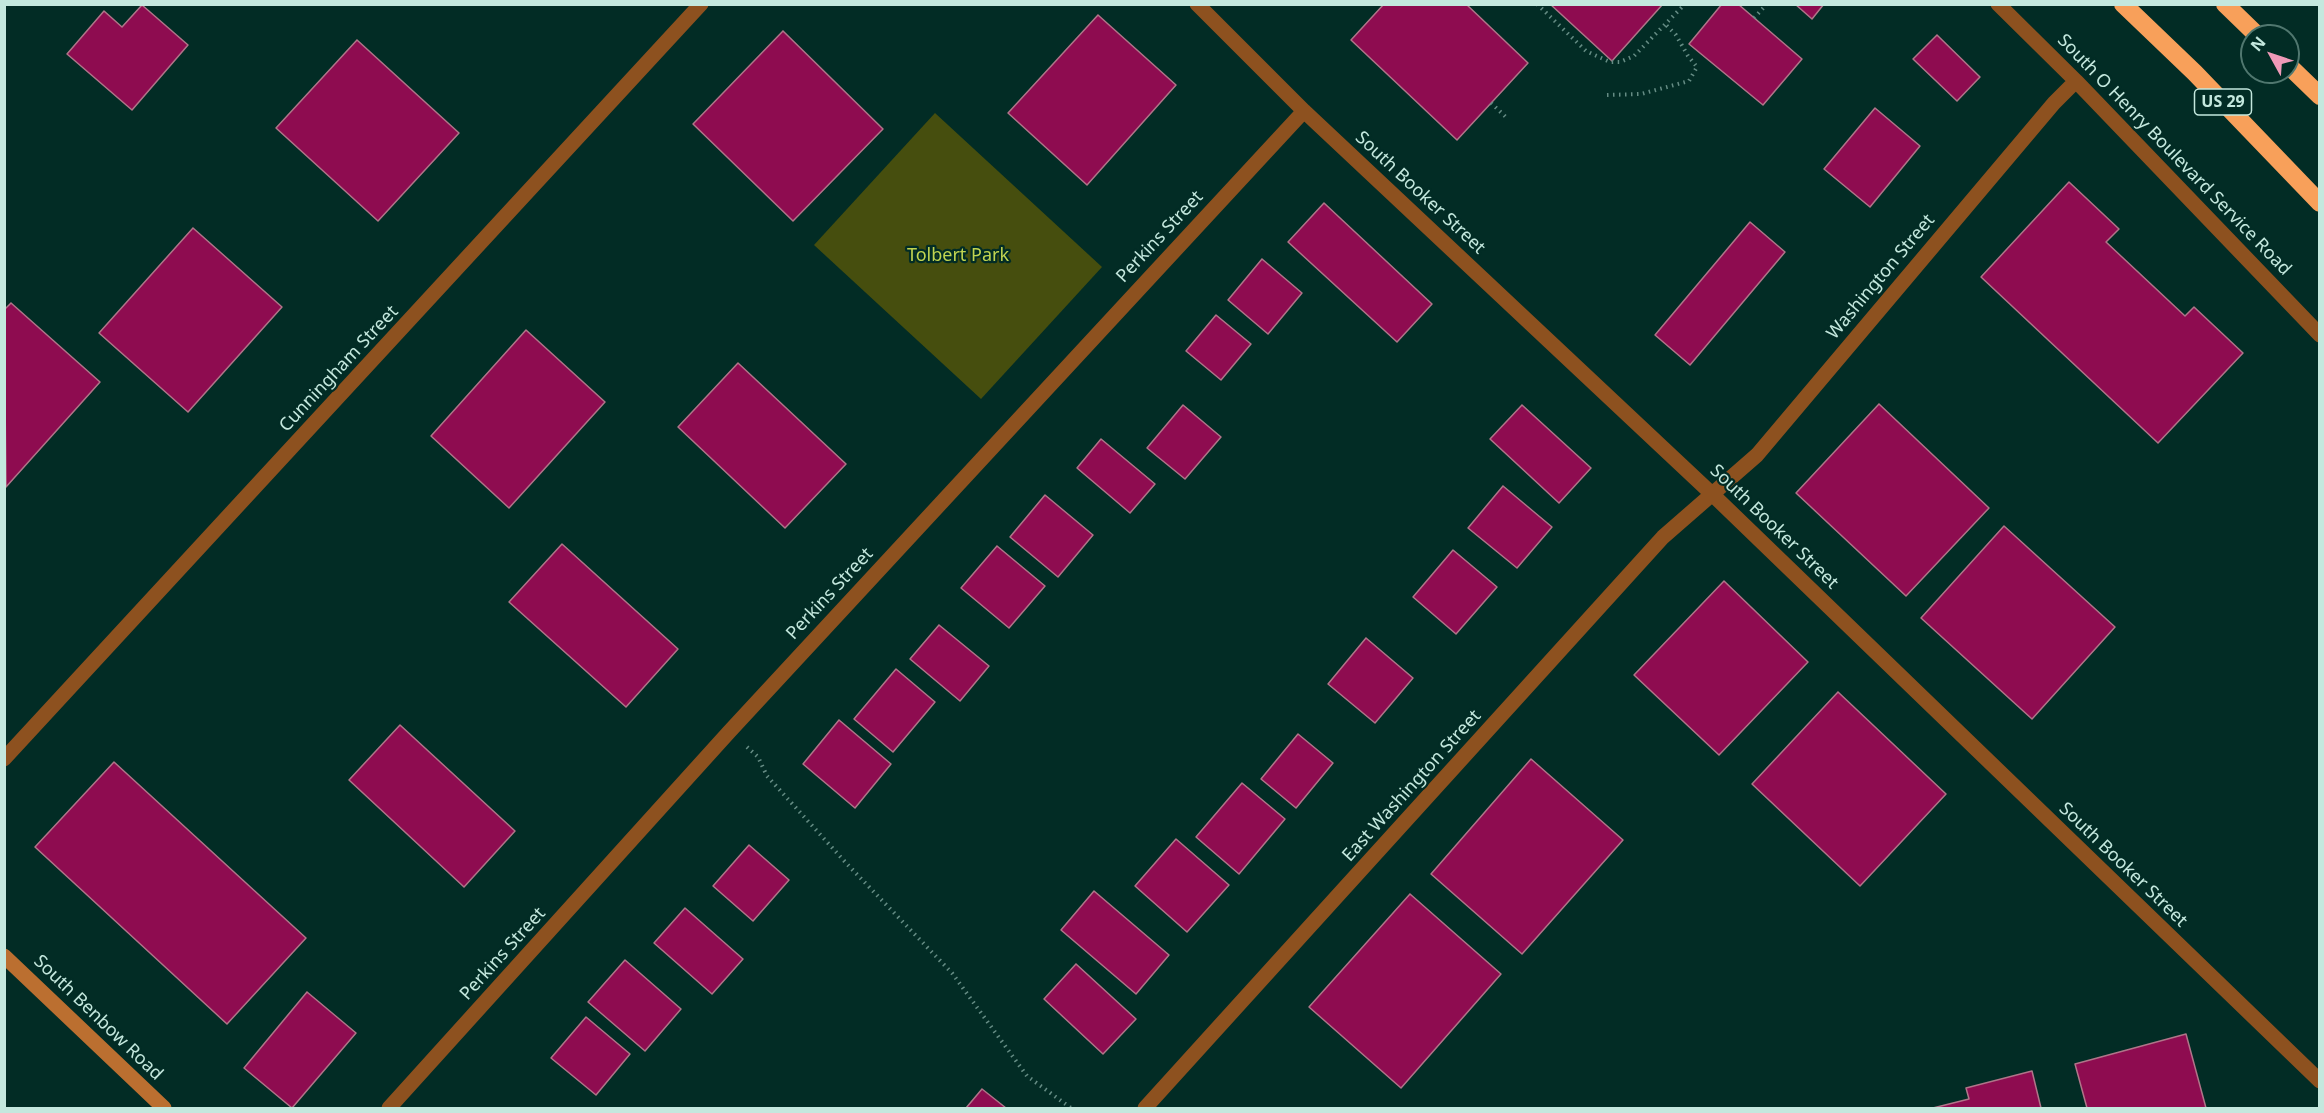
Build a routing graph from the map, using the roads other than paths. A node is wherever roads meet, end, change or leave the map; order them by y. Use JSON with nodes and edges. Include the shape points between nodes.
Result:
{"nodes":[{"id":1,"x":701,"y":4,"type":"edge"},
{"id":2,"x":1197,"y":4,"type":"edge"},
{"id":3,"x":1998,"y":4,"type":"edge"},
{"id":4,"x":2122,"y":4,"type":"edge"},
{"id":5,"x":2225,"y":4,"type":"edge"},
{"id":6,"x":2246,"y":24,"type":"edge"},
{"id":7,"x":2300,"y":77,"type":"edge"},
{"id":8,"x":2076,"y":81,"type":"junction"},
{"id":9,"x":2319,"y":96,"type":"edge"},
{"id":10,"x":1304,"y":111,"type":"junction"},
{"id":11,"x":2319,"y":203,"type":"edge"},
{"id":12,"x":2319,"y":335,"type":"edge"},
{"id":13,"x":1712,"y":494,"type":"junction"},
{"id":14,"x":4,"y":759,"type":"edge"},
{"id":15,"x":4,"y":956,"type":"edge"},
{"id":16,"x":2319,"y":1080,"type":"edge"},
{"id":17,"x":164,"y":1108,"type":"edge"},
{"id":18,"x":389,"y":1108,"type":"edge"},
{"id":19,"x":1145,"y":1108,"type":"edge"}],
"edges":[{"from":1,"to":14,"type":"street","name":"Cunningham Street"},
{"from":2,"to":10,"type":"street","name":"South Booker Street"},
{"from":3,"to":8,"type":"street","name":"South O Henry Boulevard Service Road"},
{"from":4,"to":11,"type":"highway","number":"US 29","via":[[2195,73]]},
{"from":5,"to":6,"type":"highway"},
{"from":7,"to":9,"type":"highway"},
{"from":8,"to":12,"type":"street","name":"South O Henry Boulevard Service Road"},
{"from":8,"to":13,"type":"street","name":"Washington Street","via":[[1757,455]]},
{"from":10,"to":13,"type":"street","name":"South Booker Street"},
{"from":10,"to":18,"type":"street","name":"Perkins Street","via":[[729,732]]},
{"from":13,"to":16,"type":"street","name":"South Booker Street"},
{"from":13,"to":19,"type":"street","name":"East Washington Street","via":[[1663,537]]},
{"from":15,"to":17,"type":"street","name":"South Benbow Road"}]}
